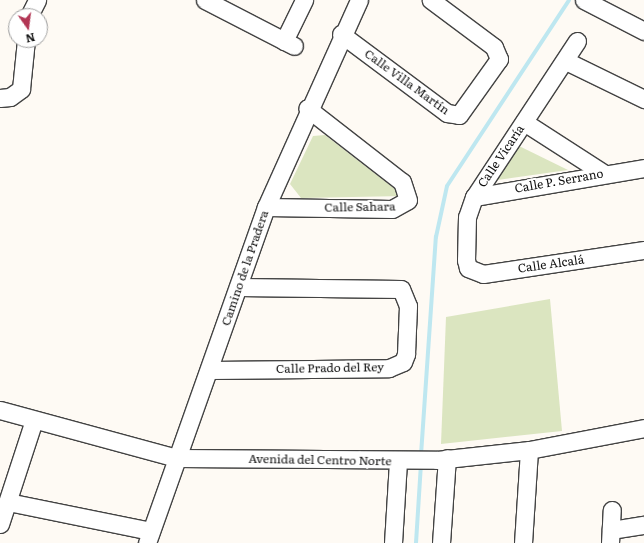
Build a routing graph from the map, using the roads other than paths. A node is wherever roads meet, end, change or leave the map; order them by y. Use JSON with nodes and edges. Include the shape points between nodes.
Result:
{"nodes":[{"id":1,"x":205,"y":0,"type":"edge"},
{"id":2,"x":304,"y":0,"type":"edge"},
{"id":3,"x":359,"y":0,"type":"edge"},
{"id":4,"x":431,"y":0,"type":"edge"},
{"id":5,"x":587,"y":2,"type":"edge"},
{"id":6,"x":644,"y":31,"type":"edge"},
{"id":7,"x":341,"y":34,"type":"junction"},
{"id":8,"x":577,"y":41,"type":"dead end"},
{"id":9,"x":25,"y":48,"type":"edge"},
{"id":10,"x":566,"y":61,"type":"junction"},
{"id":11,"x":0,"y":98,"type":"edge"},
{"id":12,"x":644,"y":99,"type":"edge"},
{"id":13,"x":307,"y":108,"type":"junction"},
{"id":14,"x":524,"y":122,"type":"junction"},
{"id":15,"x":644,"y":168,"type":"edge"},
{"id":16,"x":603,"y":173,"type":"junction"},
{"id":17,"x":474,"y":196,"type":"junction"},
{"id":18,"x":266,"y":207,"type":"junction"},
{"id":19,"x":644,"y":250,"type":"edge"},
{"id":20,"x":466,"y":260,"type":"joint"},
{"id":21,"x":238,"y":287,"type":"junction"},
{"id":22,"x":210,"y":370,"type":"junction"},
{"id":23,"x":0,"y":410,"type":"edge"},
{"id":24,"x":34,"y":420,"type":"junction"},
{"id":25,"x":644,"y":428,"type":"edge"},
{"id":26,"x":530,"y":450,"type":"junction"},
{"id":27,"x":177,"y":458,"type":"junction"},
{"id":28,"x":442,"y":459,"type":"junction"},
{"id":29,"x":404,"y":462,"type":"junction"},
{"id":30,"x":8,"y":502,"type":"junction"},
{"id":31,"x":612,"y":510,"type":"dead end"},
{"id":32,"x":0,"y":524,"type":"edge"},
{"id":33,"x":644,"y":525,"type":"edge"},
{"id":34,"x":610,"y":536,"type":"edge"},
{"id":35,"x":148,"y":537,"type":"edge"},
{"id":36,"x":393,"y":543,"type":"edge"},
{"id":37,"x":441,"y":543,"type":"edge"},
{"id":38,"x":523,"y":543,"type":"edge"}],
"edges":[{"from":1,"to":2,"type":"street","via":[[289,43]]},
{"from":3,"to":7,"type":"street","name":"Camino de la Pradera"},
{"from":4,"to":7,"type":"street","name":"Calle Villa Martín","via":[[494,47],[499,59],[459,115],[447,113]]},
{"from":5,"to":6,"type":"street"},
{"from":7,"to":13,"type":"street","name":"Camino de la Pradera"},
{"from":8,"to":10,"type":"street","name":"Calle Vicaría"},
{"from":9,"to":11,"type":"street","via":[[21,89],[10,98]]},
{"from":10,"to":12,"type":"street"},
{"from":10,"to":14,"type":"street","name":"Calle Vicaría"},
{"from":13,"to":18,"type":"street","name":"Camino de la Pradera"},
{"from":13,"to":18,"type":"street","name":"Calle Sahara","via":[[402,182],[408,200],[392,209]]},
{"from":14,"to":16,"type":"street"},
{"from":14,"to":17,"type":"street","name":"Calle Vicaría"},
{"from":15,"to":16,"type":"street","name":"Calle P. Serrano"},
{"from":16,"to":17,"type":"street","name":"Calle P. Serrano"},
{"from":17,"to":20,"type":"street","name":"Calle Vicaría","via":[[467,217]]},
{"from":18,"to":21,"type":"street","name":"Camino de la Pradera"},
{"from":19,"to":20,"type":"street","name":"Calle Alcalá","via":[[483,274],[468,268]]},
{"from":21,"to":22,"type":"street","name":"Camino de la Pradera"},
{"from":21,"to":22,"type":"street","name":"Calle Prado del Rey","via":[[400,289],[408,306],[406,354],[403,362],[389,368]]},
{"from":22,"to":27,"type":"street","name":"Camino de la Pradera"},
{"from":23,"to":24,"type":"street","name":"Avenida del Centro Norte"},
{"from":24,"to":27,"type":"street","name":"Avenida del Centro Norte"},
{"from":24,"to":30,"type":"street"},
{"from":25,"to":26,"type":"street","name":"Avenida del Centro Norte"},
{"from":26,"to":28,"type":"street","name":"Avenida del Centro Norte"},
{"from":26,"to":38,"type":"street"},
{"from":27,"to":29,"type":"street","name":"Avenida del Centro Norte"},
{"from":27,"to":35,"type":"street","name":"Camino de la Pradera"},
{"from":28,"to":29,"type":"street","name":"Avenida del Centro Norte"},
{"from":28,"to":37,"type":"street"},
{"from":29,"to":36,"type":"street"},
{"from":30,"to":32,"type":"street"},
{"from":30,"to":35,"type":"street"},
{"from":31,"to":34,"type":"street"},
{"from":33,"to":34,"type":"street"}]}
